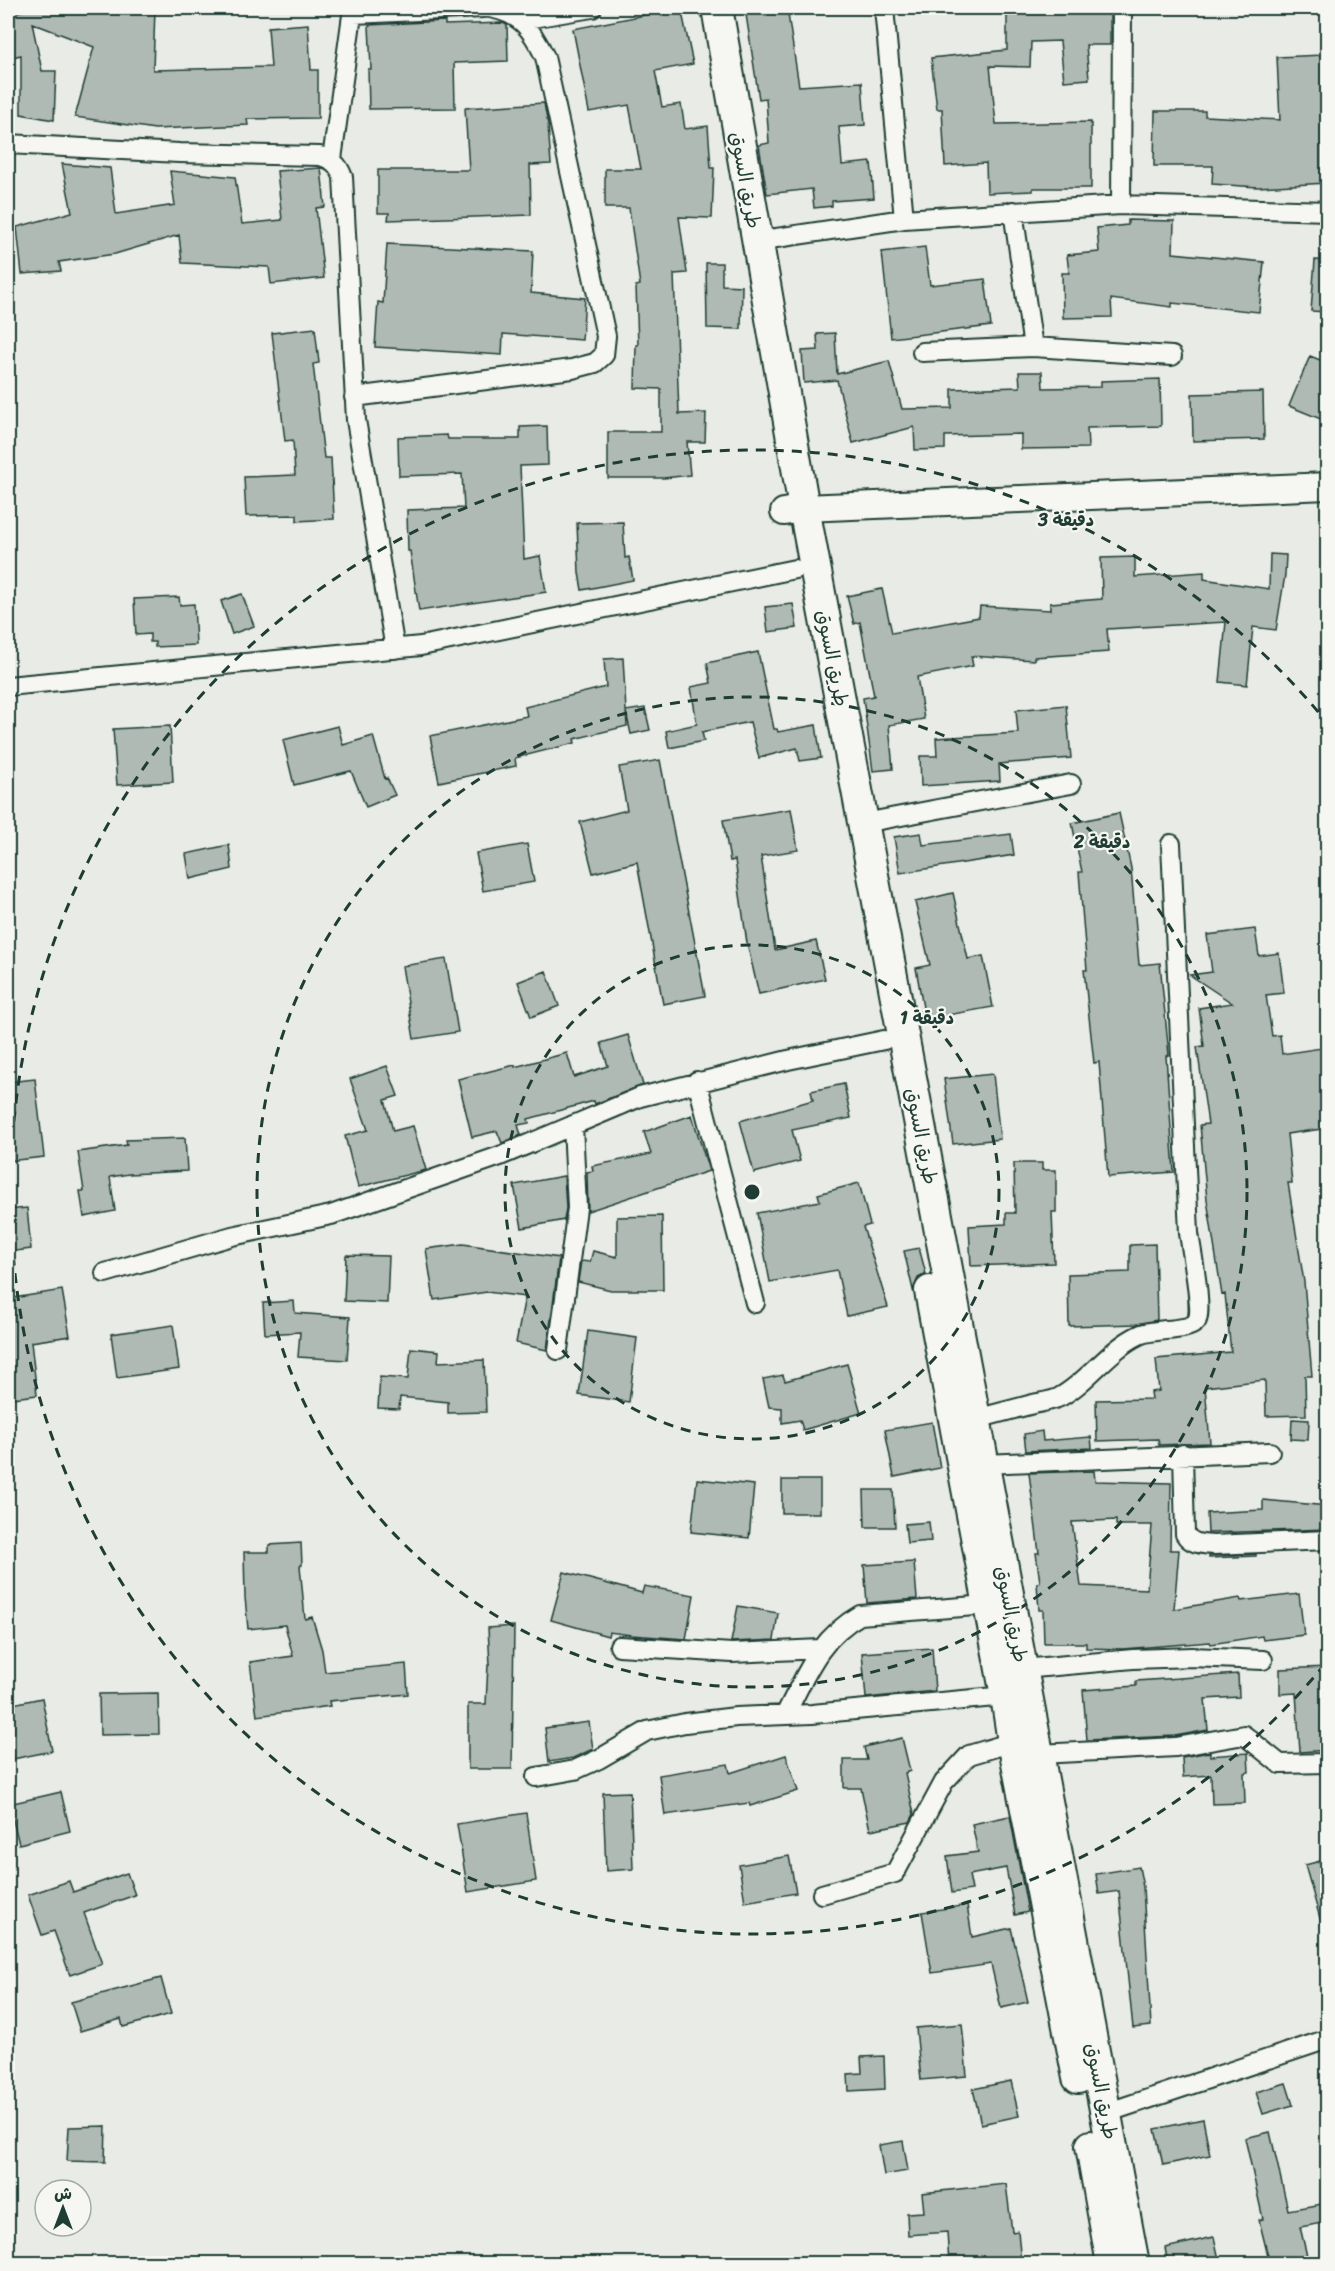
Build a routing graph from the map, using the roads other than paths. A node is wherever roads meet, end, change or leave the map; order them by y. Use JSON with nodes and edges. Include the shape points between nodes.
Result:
{"nodes":[{"id":1,"x":483,"y":8,"type":"edge"},
{"id":2,"x":490,"y":8,"type":"edge"},
{"id":3,"x":592,"y":8,"type":"edge"},
{"id":4,"x":696,"y":8,"type":"edge"},
{"id":5,"x":717,"y":8,"type":"edge"},
{"id":6,"x":884,"y":8,"type":"edge"},
{"id":7,"x":1122,"y":8,"type":"edge"},
{"id":8,"x":353,"y":11,"type":"edge"},
{"id":9,"x":519,"y":20,"type":"junction"},
{"id":10,"x":8,"y":144,"type":"edge"},
{"id":11,"x":332,"y":159,"type":"junction"},
{"id":12,"x":1121,"y":205,"type":"junction"},
{"id":13,"x":1012,"y":211,"type":"junction"},
{"id":14,"x":1328,"y":211,"type":"edge"},
{"id":15,"x":904,"y":219,"type":"junction"},
{"id":16,"x":756,"y":241,"type":"junction"},
{"id":17,"x":1033,"y":347,"type":"junction"},
{"id":18,"x":922,"y":352,"type":"dead end"},
{"id":19,"x":1172,"y":357,"type":"dead end"},
{"id":20,"x":354,"y":397,"type":"junction"},
{"id":21,"x":1328,"y":486,"type":"edge"},
{"id":22,"x":794,"y":510,"type":"junction"},
{"id":23,"x":795,"y":569,"type":"junction"},
{"id":24,"x":395,"y":649,"type":"junction"},
{"id":25,"x":8,"y":686,"type":"edge"},
{"id":26,"x":1071,"y":784,"type":"dead end"},
{"id":27,"x":864,"y":823,"type":"junction"},
{"id":28,"x":1171,"y":844,"type":"dead end"},
{"id":29,"x":884,"y":1040,"type":"junction"},
{"id":30,"x":697,"y":1081,"type":"junction"},
{"id":31,"x":573,"y":1125,"type":"junction"},
{"id":32,"x":105,"y":1273,"type":"dead end"},
{"id":33,"x":755,"y":1303,"type":"dead end"},
{"id":34,"x":558,"y":1350,"type":"dead end"},
{"id":35,"x":976,"y":1419,"type":"junction"},
{"id":36,"x":1270,"y":1452,"type":"dead end"},
{"id":37,"x":1183,"y":1454,"type":"junction"},
{"id":38,"x":984,"y":1464,"type":"junction"},
{"id":39,"x":1328,"y":1540,"type":"edge"},
{"id":40,"x":988,"y":1605,"type":"junction"},
{"id":41,"x":620,"y":1646,"type":"dead end"},
{"id":42,"x":820,"y":1649,"type":"junction"},
{"id":43,"x":1263,"y":1660,"type":"dead end"},
{"id":44,"x":1023,"y":1669,"type":"junction"},
{"id":45,"x":1006,"y":1696,"type":"junction"},
{"id":46,"x":785,"y":1715,"type":"junction"},
{"id":47,"x":1026,"y":1748,"type":"junction"},
{"id":48,"x":1328,"y":1763,"type":"edge"},
{"id":49,"x":536,"y":1777,"type":"dead end"},
{"id":50,"x":822,"y":1894,"type":"dead end"},
{"id":51,"x":1328,"y":2039,"type":"edge"},
{"id":52,"x":1106,"y":2113,"type":"junction"},
{"id":53,"x":1112,"y":2264,"type":"edge"},
{"id":54,"x":1134,"y":2264,"type":"edge"}],
"edges":[{"from":1,"to":8,"type":"street"},
{"from":2,"to":9,"type":"street","via":[[505,10]]},
{"from":3,"to":9,"type":"street"},
{"from":4,"to":22,"type":"main road","name":"طريق السوق"},
{"from":5,"to":16,"type":"main road","name":"طريق السوق"},
{"from":6,"to":15,"type":"street"},
{"from":7,"to":12,"type":"street"},
{"from":8,"to":11,"type":"street"},
{"from":9,"to":20,"type":"street","via":[[535,35],[545,57],[606,336],[604,355],[595,363],[572,369]]},
{"from":10,"to":11,"type":"street"},
{"from":11,"to":20,"type":"street","via":[[343,177]]},
{"from":12,"to":13,"type":"street"},
{"from":12,"to":14,"type":"street"},
{"from":13,"to":15,"type":"street"},
{"from":13,"to":17,"type":"street"},
{"from":15,"to":16,"type":"street"},
{"from":16,"to":22,"type":"main road","name":"طريق السوق"},
{"from":17,"to":18,"type":"street"},
{"from":17,"to":19,"type":"street"},
{"from":20,"to":24,"type":"street"},
{"from":21,"to":22,"type":"street"},
{"from":22,"to":23,"type":"main road","name":"طريق السوق"},
{"from":22,"to":27,"type":"main road","name":"طريق السوق"},
{"from":23,"to":24,"type":"street"},
{"from":23,"to":29,"type":"main road","name":"طريق السوق"},
{"from":24,"to":25,"type":"street"},
{"from":26,"to":27,"type":"street"},
{"from":27,"to":35,"type":"main road","name":"طريق السوق"},
{"from":28,"to":35,"type":"street","via":[[1189,1233],[1199,1316],[1189,1327],[1150,1330],[1138,1335],[1058,1398]]},
{"from":29,"to":30,"type":"street"},
{"from":29,"to":40,"type":"main road","name":"طريق السوق"},
{"from":30,"to":31,"type":"street","via":[[640,1097]]},
{"from":30,"to":33,"type":"street"},
{"from":31,"to":32,"type":"street","via":[[331,1215],[232,1236]]},
{"from":31,"to":34,"type":"street","via":[[578,1208]]},
{"from":35,"to":38,"type":"main road","name":"طريق السوق"},
{"from":36,"to":37,"type":"street"},
{"from":37,"to":38,"type":"street"},
{"from":37,"to":39,"type":"street","via":[[1185,1534],[1189,1540],[1213,1545]]},
{"from":38,"to":44,"type":"main road","name":"طريق السوق"},
{"from":40,"to":42,"type":"street","via":[[860,1615],[843,1624]]},
{"from":40,"to":45,"type":"main road","name":"طريق السوق"},
{"from":41,"to":42,"type":"street","via":[[732,1653]]},
{"from":42,"to":46,"type":"street"},
{"from":43,"to":44,"type":"street","via":[[1180,1657]]},
{"from":44,"to":47,"type":"main road","name":"طريق السوق"},
{"from":45,"to":46,"type":"street"},
{"from":45,"to":47,"type":"main road","name":"طريق السوق"},
{"from":46,"to":49,"type":"street","via":[[736,1717],[647,1731],[575,1770]]},
{"from":47,"to":48,"type":"street","via":[[1176,1747],[1244,1736],[1281,1764]]},
{"from":47,"to":50,"type":"street","via":[[969,1755],[944,1782],[895,1873]]},
{"from":47,"to":52,"type":"main road","name":"طريق السوق"},
{"from":47,"to":53,"type":"main road","name":"طريق السوق"},
{"from":51,"to":52,"type":"street"},
{"from":52,"to":54,"type":"main road","name":"طريق السوق"}]}
